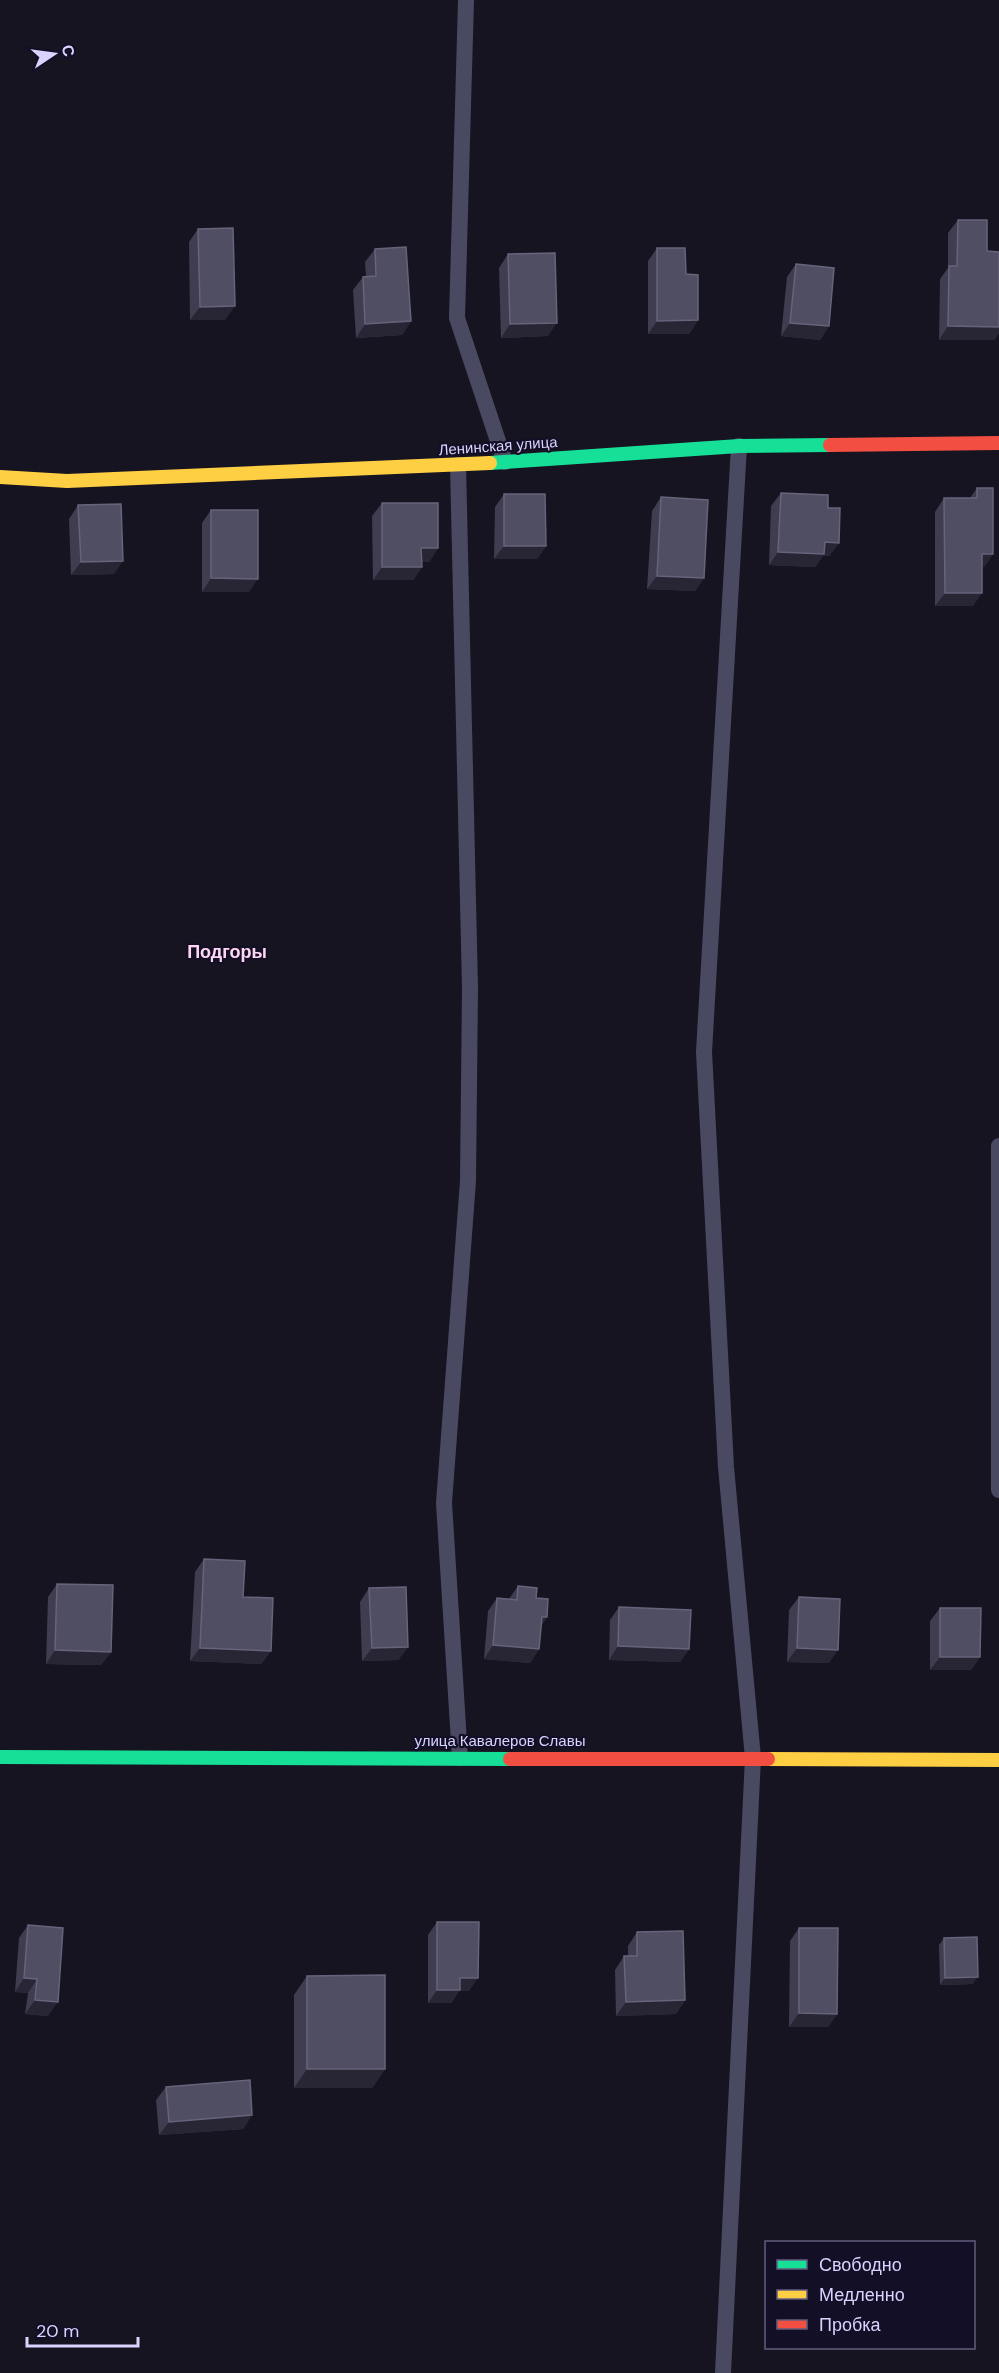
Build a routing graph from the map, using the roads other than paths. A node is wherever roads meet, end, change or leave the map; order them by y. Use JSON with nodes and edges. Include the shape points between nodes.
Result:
{"nodes":[{"id":1,"x":466,"y":0,"type":"edge"},
{"id":2,"x":999,"y":443,"type":"edge"},
{"id":3,"x":739,"y":446,"type":"junction"},
{"id":4,"x":505,"y":462,"type":"junction"},
{"id":5,"x":458,"y":465,"type":"junction"},
{"id":6,"x":0,"y":477,"type":"edge"},
{"id":7,"x":999,"y":1146,"type":"edge"},
{"id":8,"x":999,"y":1490,"type":"edge"},
{"id":9,"x":0,"y":1757,"type":"edge"},
{"id":10,"x":460,"y":1758,"type":"junction"},
{"id":11,"x":753,"y":1758,"type":"junction"},
{"id":12,"x":999,"y":1760,"type":"edge"},
{"id":13,"x":723,"y":2373,"type":"edge"}],
"edges":[{"from":1,"to":4,"type":"lane","via":[[457,318]]},
{"from":2,"to":3,"type":"street","name":"Ленинская улица"},
{"from":3,"to":4,"type":"street","name":"Ленинская улица"},
{"from":3,"to":11,"type":"lane","via":[[704,1052],[726,1467]]},
{"from":4,"to":5,"type":"street","name":"Ленинская улица"},
{"from":5,"to":6,"type":"street","name":"Ленинская улица","via":[[67,481]]},
{"from":5,"to":10,"type":"lane","via":[[470,988],[468,1181],[444,1503]]},
{"from":7,"to":8,"type":"lane"},
{"from":9,"to":10,"type":"street","name":"улица Кавалеров Славы"},
{"from":10,"to":11,"type":"street","name":"улица Кавалеров Славы"},
{"from":11,"to":12,"type":"street","name":"улица Кавалеров Славы"},
{"from":11,"to":13,"type":"lane"}]}
